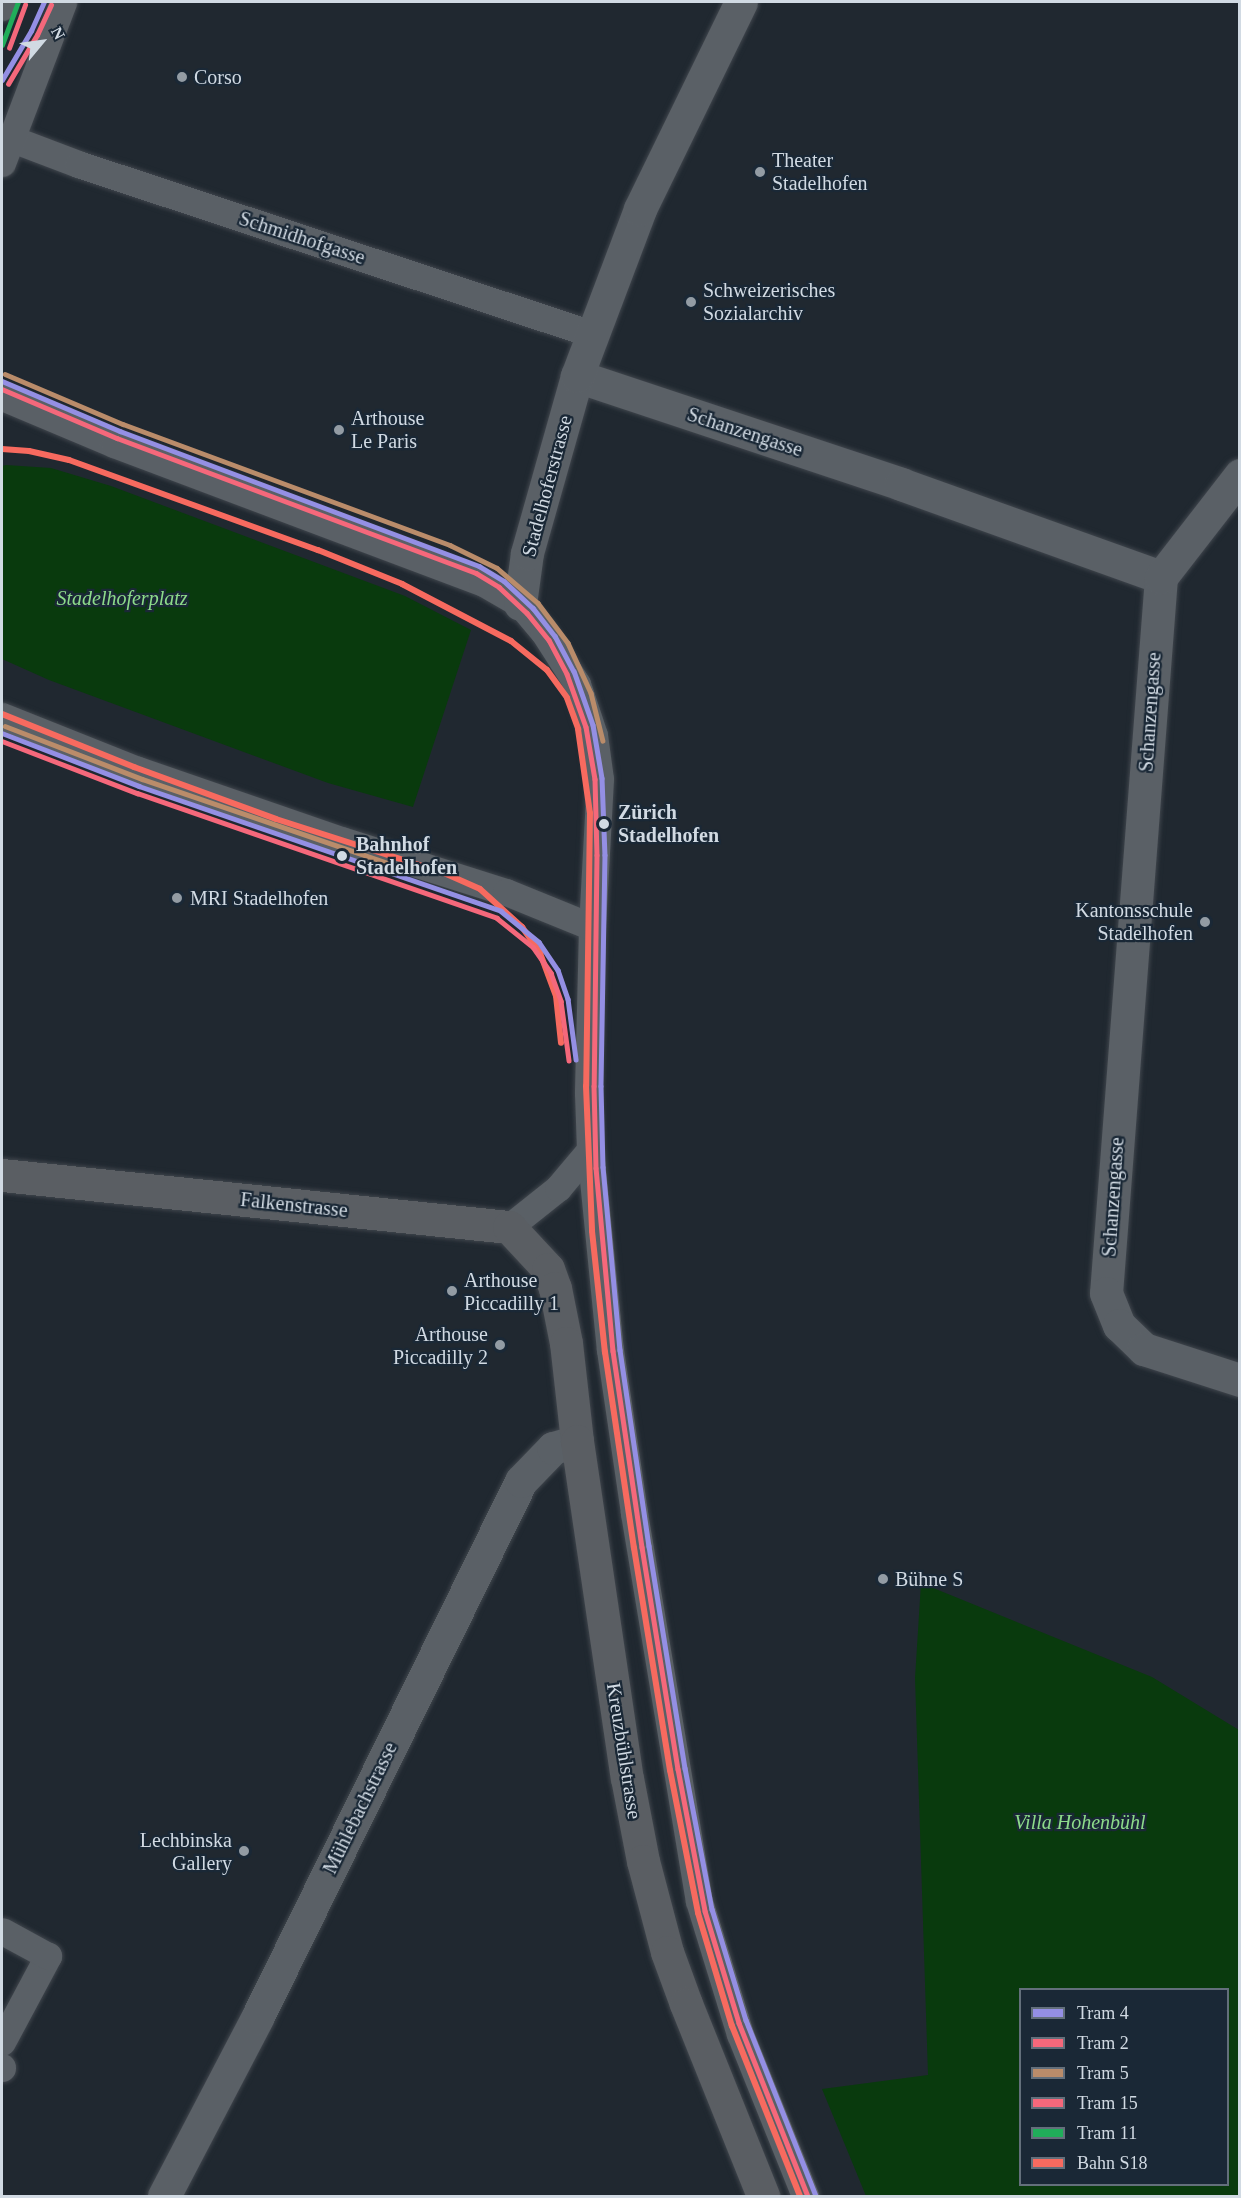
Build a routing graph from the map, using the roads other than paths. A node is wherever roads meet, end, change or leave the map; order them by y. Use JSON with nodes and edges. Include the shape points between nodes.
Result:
{"nodes":[{"id":1,"x":3,"y":2,"type":"edge"},
{"id":2,"x":63,"y":2,"type":"edge"},
{"id":3,"x":741,"y":2,"type":"edge"},
{"id":4,"x":2,"y":7,"type":"edge"},
{"id":5,"x":12,"y":139,"type":"junction"},
{"id":6,"x":2,"y":164,"type":"edge"},
{"id":7,"x":592,"y":334,"type":"junction"},
{"id":8,"x":577,"y":376,"type":"junction"},
{"id":9,"x":2,"y":397,"type":"edge"},
{"id":10,"x":1239,"y":476,"type":"edge"},
{"id":11,"x":1161,"y":577,"type":"junction"},
{"id":12,"x":520,"y":604,"type":"junction"},
{"id":13,"x":2,"y":716,"type":"edge"},
{"id":14,"x":592,"y":927,"type":"junction"},
{"id":15,"x":590,"y":1150,"type":"junction"},
{"id":16,"x":2,"y":1175,"type":"edge"},
{"id":17,"x":509,"y":1227,"type":"junction"},
{"id":18,"x":1239,"y":1380,"type":"edge"},
{"id":19,"x":577,"y":1441,"type":"junction"},
{"id":20,"x":2,"y":1931,"type":"edge"},
{"id":21,"x":2,"y":2042,"type":"edge"},
{"id":22,"x":164,"y":2196,"type":"edge"},
{"id":23,"x":763,"y":2196,"type":"edge"},
{"id":24,"x":805,"y":2196,"type":"edge"}],
"edges":[{"from":1,"to":4,"type":"lane"},
{"from":2,"to":5,"type":"lane"},
{"from":3,"to":7,"type":"street","name":"Stadelhoferstrasse","via":[[640,209]]},
{"from":5,"to":6,"type":"lane"},
{"from":5,"to":7,"type":"lane","name":"Schmidhofgasse"},
{"from":7,"to":8,"type":"street","name":"Stadelhoferstrasse"},
{"from":8,"to":11,"type":"street","name":"Schanzengasse","via":[[901,484]]},
{"from":8,"to":12,"type":"street","name":"Stadelhoferstrasse","via":[[527,553]]},
{"from":9,"to":12,"type":"lane","via":[[114,444],[472,578]]},
{"from":10,"to":11,"type":"street"},
{"from":11,"to":18,"type":"street","name":"Schanzengasse","via":[[1106,1293],[1119,1325],[1144,1349]]},
{"from":12,"to":14,"type":"lane","via":[[543,631],[577,684],[594,735],[600,779]]},
{"from":13,"to":14,"type":"lane","via":[[138,770],[506,892]]},
{"from":14,"to":15,"type":"lane"},
{"from":15,"to":17,"type":"lane","via":[[558,1188]]},
{"from":15,"to":24,"type":"lane","via":[[620,1419],[699,1901],[735,2018]]},
{"from":16,"to":17,"type":"main road","name":"Falkenstrasse"},
{"from":17,"to":19,"type":"main road","name":"Kreuzbühlstrasse","via":[[548,1269],[555,1288]]},
{"from":19,"to":22,"type":"street","name":"Mühlebachstrasse","via":[[553,1448],[521,1481],[257,2018]]},
{"from":19,"to":23,"type":"main road","name":"Kreuzbühlstrasse","via":[[643,1861],[667,1952]]},
{"from":20,"to":21,"type":"lane","via":[[48,1956]]}]}
